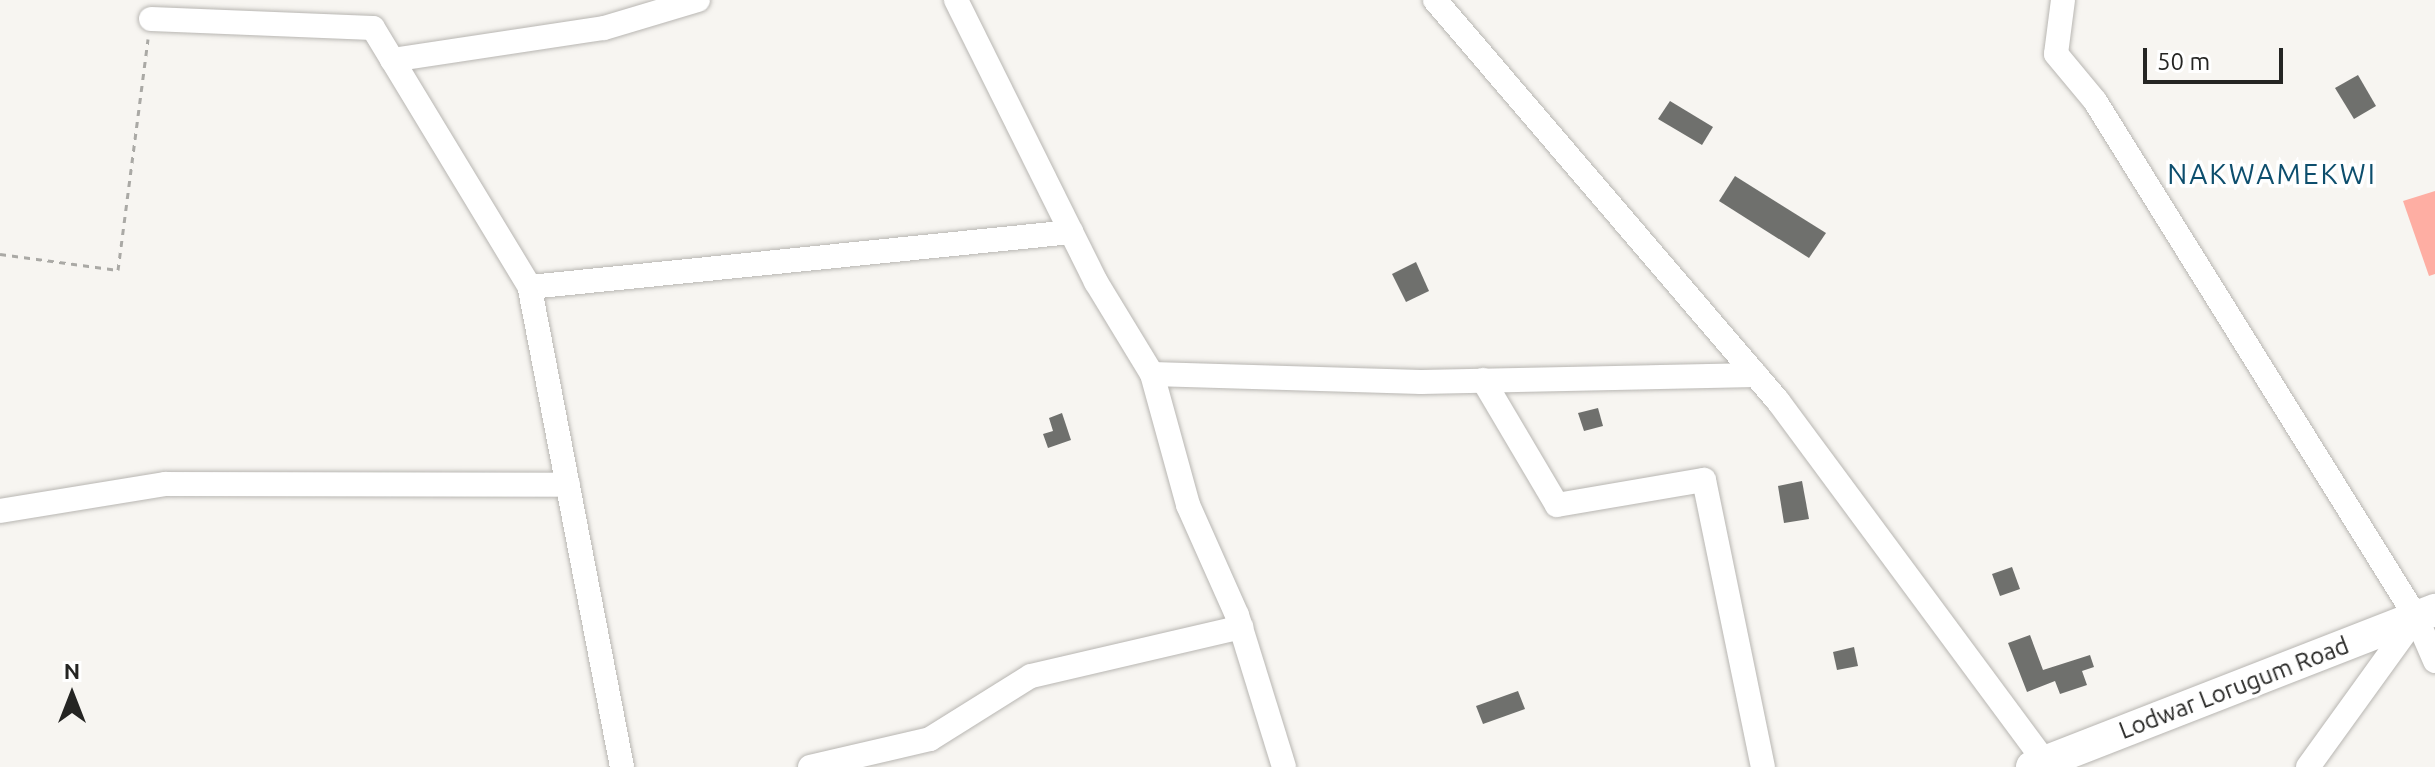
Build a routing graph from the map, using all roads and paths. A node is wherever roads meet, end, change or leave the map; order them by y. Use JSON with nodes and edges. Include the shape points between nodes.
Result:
{"nodes":[{"id":1,"x":698,"y":0,"type":"edge"},
{"id":2,"x":956,"y":0,"type":"edge"},
{"id":3,"x":1435,"y":0,"type":"edge"},
{"id":4,"x":2063,"y":0,"type":"edge"},
{"id":5,"x":151,"y":19,"type":"joint"},
{"id":6,"x":392,"y":60,"type":"junction"},
{"id":7,"x":1071,"y":232,"type":"junction"},
{"id":8,"x":0,"y":254,"type":"edge"},
{"id":9,"x":530,"y":287,"type":"junction"},
{"id":10,"x":1152,"y":374,"type":"junction"},
{"id":11,"x":1756,"y":375,"type":"junction"},
{"id":12,"x":1483,"y":380,"type":"junction"},
{"id":13,"x":568,"y":485,"type":"junction"},
{"id":14,"x":0,"y":511,"type":"edge"},
{"id":15,"x":2426,"y":614,"type":"edge"},
{"id":16,"x":1241,"y":627,"type":"junction"},
{"id":17,"x":2435,"y":661,"type":"edge"},
{"id":18,"x":2039,"y":764,"type":"edge"},
{"id":19,"x":622,"y":767,"type":"edge"},
{"id":20,"x":810,"y":767,"type":"edge"},
{"id":21,"x":1284,"y":767,"type":"edge"},
{"id":22,"x":1763,"y":767,"type":"edge"},
{"id":23,"x":2308,"y":767,"type":"edge"}],
"edges":[{"from":1,"to":6,"type":"street","via":[[604,28]]},
{"from":2,"to":7,"type":"street"},
{"from":3,"to":11,"type":"street"},
{"from":4,"to":15,"type":"street","via":[[2056,54],[2095,101]]},
{"from":5,"to":6,"type":"street","via":[[373,28]]},
{"from":5,"to":8,"type":"path","via":[[118,270]]},
{"from":6,"to":9,"type":"street"},
{"from":7,"to":9,"type":"street"},
{"from":7,"to":10,"type":"street"},
{"from":9,"to":13,"type":"street"},
{"from":10,"to":12,"type":"street"},
{"from":10,"to":16,"type":"street","via":[[1188,505]]},
{"from":11,"to":12,"type":"street"},
{"from":11,"to":18,"type":"street","via":[[1872,522]]},
{"from":12,"to":22,"type":"street","via":[[1557,505],[1704,480]]},
{"from":13,"to":14,"type":"street","via":[[165,484]]},
{"from":13,"to":19,"type":"street"},
{"from":15,"to":17,"type":"street"},
{"from":15,"to":18,"type":"main road","name":"Lodwar Lorugum Road"},
{"from":15,"to":23,"type":"street"},
{"from":16,"to":20,"type":"street","via":[[1031,676],[930,739]]},
{"from":16,"to":21,"type":"street"}]}
